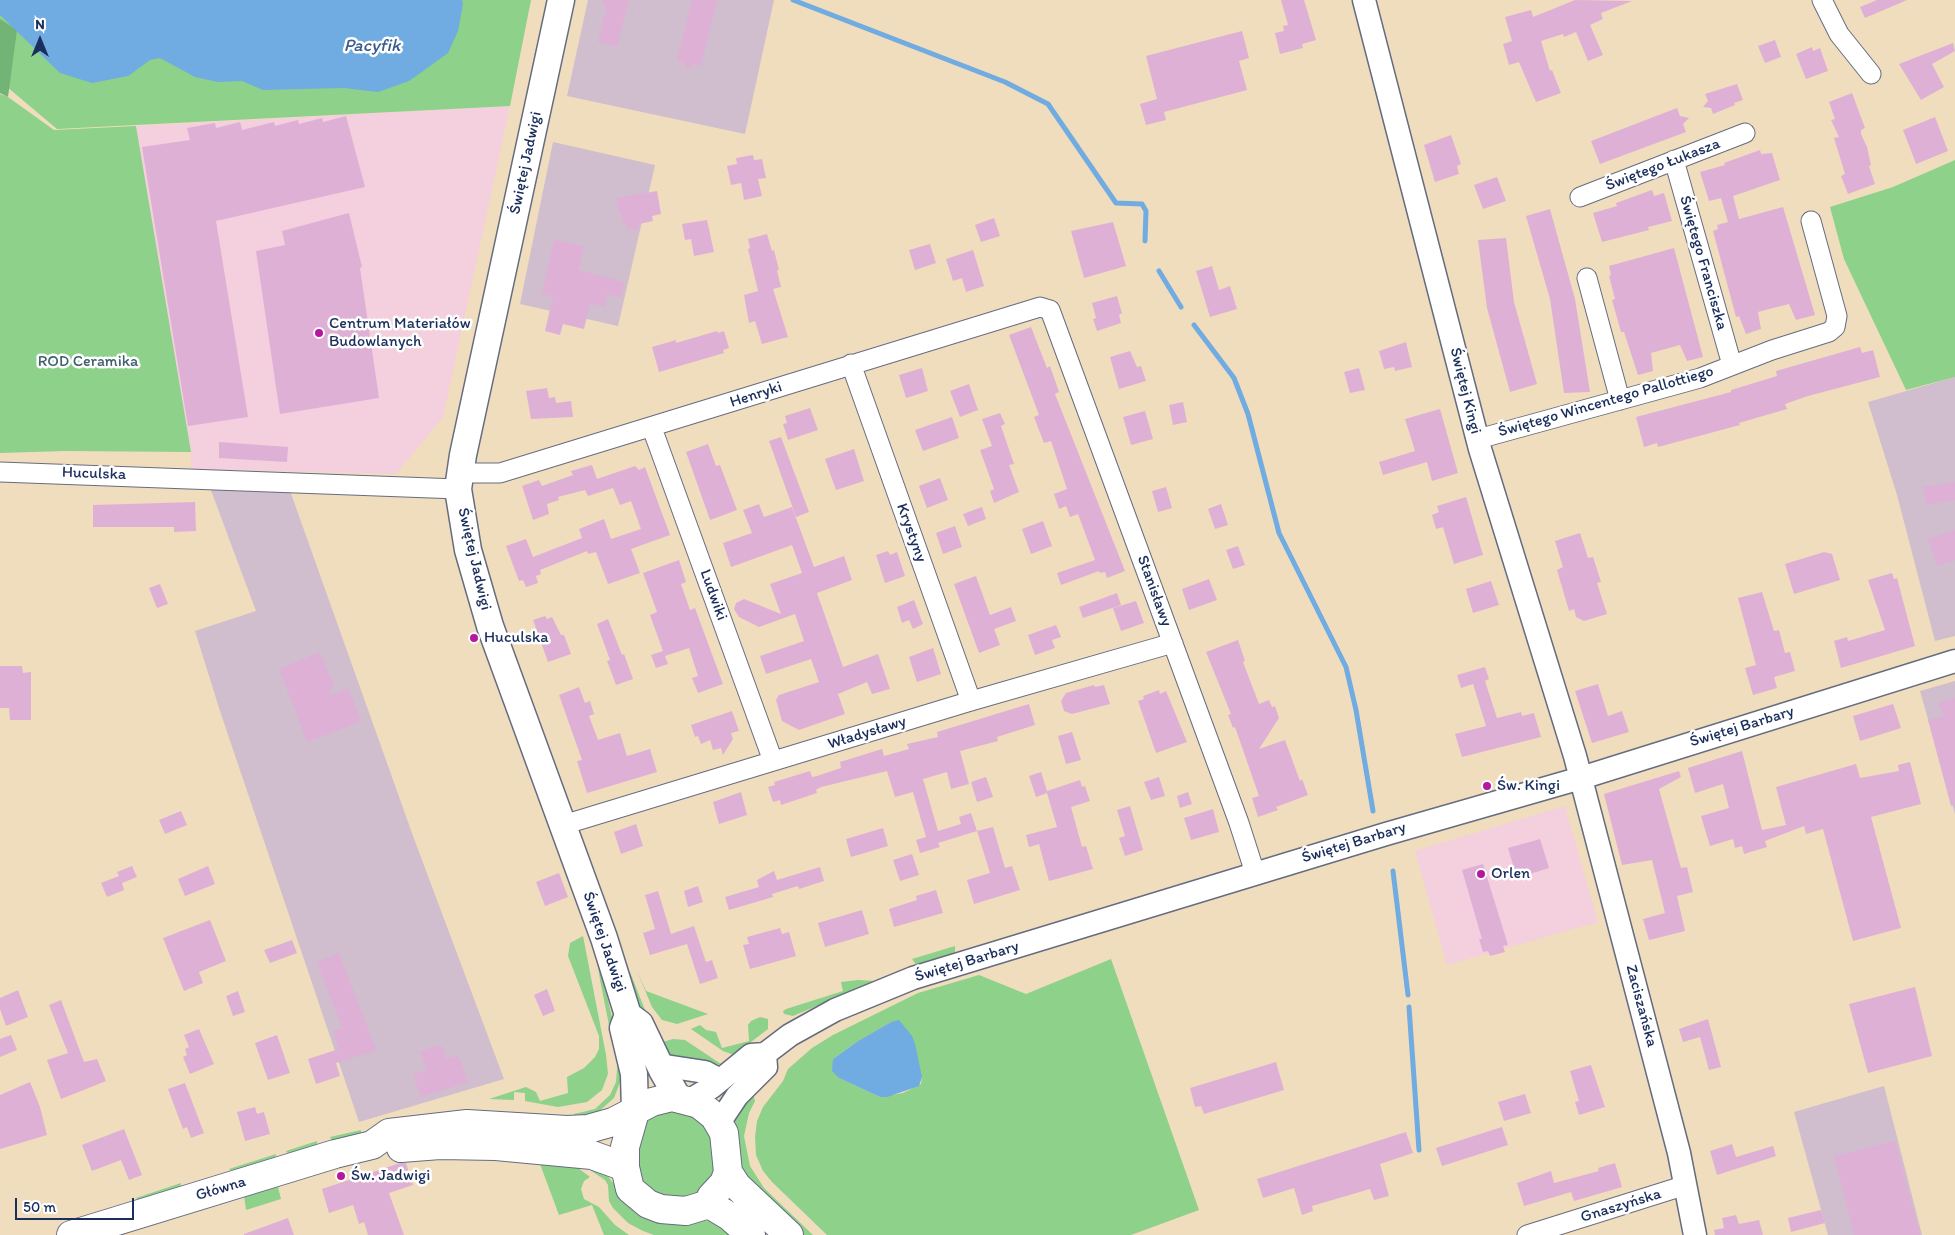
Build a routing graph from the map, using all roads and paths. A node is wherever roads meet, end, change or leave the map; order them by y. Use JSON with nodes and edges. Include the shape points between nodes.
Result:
{"nodes":[{"id":1,"x":561,"y":0,"type":"edge"},
{"id":2,"x":1364,"y":0,"type":"edge"},
{"id":3,"x":1822,"y":0,"type":"edge"},
{"id":4,"x":1871,"y":74,"type":"dead end"},
{"id":5,"x":1745,"y":133,"type":"dead end"},
{"id":6,"x":1674,"y":160,"type":"junction"},
{"id":7,"x":1580,"y":197,"type":"dead end"},
{"id":8,"x":1811,"y":222,"type":"dead end"},
{"id":9,"x":1587,"y":278,"type":"dead end"},
{"id":10,"x":1050,"y":310,"type":"joint"},
{"id":11,"x":851,"y":364,"type":"junction"},
{"id":12,"x":1732,"y":365,"type":"junction"},
{"id":13,"x":1620,"y":400,"type":"junction"},
{"id":14,"x":652,"y":428,"type":"junction"},
{"id":15,"x":1478,"y":439,"type":"junction"},
{"id":16,"x":0,"y":472,"type":"edge"},
{"id":17,"x":458,"y":481,"type":"junction"},
{"id":18,"x":1173,"y":644,"type":"junction"},
{"id":19,"x":1955,"y":661,"type":"edge"},
{"id":20,"x":971,"y":702,"type":"junction"},
{"id":21,"x":773,"y":761,"type":"junction"},
{"id":22,"x":1581,"y":778,"type":"junction"},
{"id":23,"x":563,"y":825,"type":"junction"},
{"id":24,"x":1255,"y":873,"type":"junction"},
{"id":25,"x":628,"y":1015,"type":"junction"},
{"id":26,"x":765,"y":1054,"type":"junction"},
{"id":27,"x":659,"y":1065,"type":"junction"},
{"id":28,"x":720,"y":1080,"type":"junction"},
{"id":29,"x":684,"y":1099,"type":"junction"},
{"id":30,"x":635,"y":1112,"type":"junction"},
{"id":31,"x":719,"y":1123,"type":"junction"},
{"id":32,"x":372,"y":1144,"type":"junction"},
{"id":33,"x":625,"y":1167,"type":"junction"},
{"id":34,"x":728,"y":1172,"type":"junction"},
{"id":35,"x":1686,"y":1185,"type":"junction"},
{"id":36,"x":709,"y":1204,"type":"junction"},
{"id":37,"x":71,"y":1235,"type":"edge"},
{"id":38,"x":751,"y":1235,"type":"edge"},
{"id":39,"x":789,"y":1235,"type":"edge"},
{"id":40,"x":1527,"y":1235,"type":"edge"},
{"id":41,"x":1695,"y":1235,"type":"edge"}],
"edges":[{"from":1,"to":17,"type":"main road","name":"Świętej Jadwigi"},
{"from":2,"to":15,"type":"street","name":"Świętej Kingi"},
{"from":3,"to":4,"type":"street","via":[[1840,34]]},
{"from":5,"to":6,"type":"street","name":"Świętego Łukasza"},
{"from":6,"to":7,"type":"street","name":"Świętego Łukasza"},
{"from":6,"to":12,"type":"street","name":"Świętego Franciszka"},
{"from":8,"to":12,"type":"street","name":"Świętego Wincentego Pallottiego","via":[[1837,316],[1835,328]]},
{"from":9,"to":13,"type":"street"},
{"from":10,"to":11,"type":"street","name":"Henryki","via":[[1040,307]]},
{"from":10,"to":18,"type":"street","name":"Stanisławy"},
{"from":11,"to":14,"type":"street","name":"Henryki"},
{"from":11,"to":20,"type":"street","name":"Krystyny"},
{"from":12,"to":13,"type":"street","name":"Świętego Wincentego Pallottiego","via":[[1700,378]]},
{"from":13,"to":15,"type":"street","name":"Świętego Wincentego Pallottiego"},
{"from":14,"to":17,"type":"street","name":"Henryki","via":[[500,473]]},
{"from":14,"to":21,"type":"street","name":"Ludwiki"},
{"from":15,"to":22,"type":"street","name":"Świętej Kingi"},
{"from":16,"to":17,"type":"street","name":"Huculska"},
{"from":17,"to":23,"type":"main road","name":"Świętej Jadwigi","via":[[468,550],[490,626]]},
{"from":18,"to":20,"type":"street","name":"Władysławy"},
{"from":18,"to":24,"type":"street","name":"Stanisławy"},
{"from":19,"to":22,"type":"street","name":"Świętej Barbary"},
{"from":20,"to":21,"type":"street","name":"Władysławy"},
{"from":21,"to":23,"type":"street","name":"Władysławy"},
{"from":22,"to":24,"type":"street","name":"Świętej Barbary"},
{"from":22,"to":35,"type":"street","name":"Zaciszańska"},
{"from":23,"to":25,"type":"main road","name":"Świętej Jadwigi"},
{"from":24,"to":26,"type":"street","name":"Świętej Barbary","via":[[904,982],[835,1010],[790,1035]]},
{"from":25,"to":27,"type":"main road","name":"Świętej Jadwigi","via":[[640,1024]]},
{"from":25,"to":30,"type":"main road","name":"Świętej Jadwigi","via":[[623,1028],[634,1074]]},
{"from":26,"to":28,"type":"street","name":"Świętej Barbary","via":[[750,1055]]},
{"from":26,"to":31,"type":"street","via":[[766,1067],[737,1096]]},
{"from":27,"to":28,"type":"street","via":[[705,1072]]},
{"from":27,"to":29,"type":"main road","name":"Świętej Jadwigi"},
{"from":28,"to":29,"type":"street","name":"Świętej Barbary"},
{"from":29,"to":30,"type":"main road","via":[[658,1100]]},
{"from":29,"to":31,"type":"main road","via":[[708,1110]]},
{"from":30,"to":32,"type":"main road","name":"Główna","via":[[588,1129],[451,1125],[389,1133]]},
{"from":30,"to":33,"type":"main road","via":[[625,1147]]},
{"from":31,"to":34,"type":"main road","via":[[726,1144]]},
{"from":32,"to":33,"type":"main road","name":"Główna","via":[[394,1150],[440,1145],[496,1146],[592,1155]]},
{"from":32,"to":37,"type":"main road","name":"Główna"},
{"from":33,"to":36,"type":"main road","via":[[630,1188],[648,1204],[672,1212]]},
{"from":34,"to":36,"type":"main road"},
{"from":34,"to":39,"type":"main road","via":[[737,1186]]},
{"from":35,"to":40,"type":"street","name":"Gnaszyńska"},
{"from":35,"to":41,"type":"street","name":"Zaciszańska"},
{"from":36,"to":38,"type":"main road"}]}
